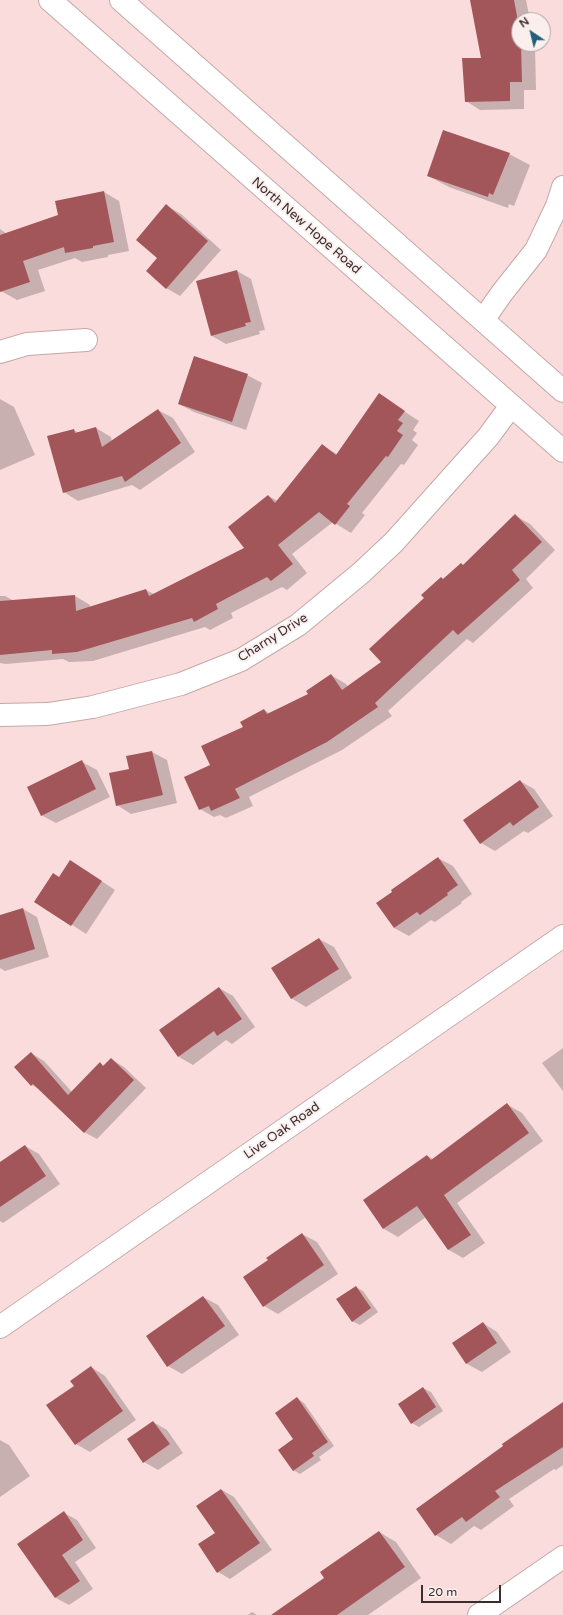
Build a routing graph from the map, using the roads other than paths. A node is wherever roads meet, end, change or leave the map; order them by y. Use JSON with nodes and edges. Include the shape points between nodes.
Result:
{"nodes":[{"id":1,"x":50,"y":0,"type":"edge"},
{"id":2,"x":121,"y":0,"type":"edge"},
{"id":3,"x":563,"y":187,"type":"edge"},
{"id":4,"x":483,"y":320,"type":"junction"},
{"id":5,"x":86,"y":340,"type":"dead end"},
{"id":6,"x":0,"y":352,"type":"edge"},
{"id":7,"x":563,"y":391,"type":"edge"},
{"id":8,"x":511,"y":406,"type":"junction"},
{"id":9,"x":563,"y":451,"type":"edge"},
{"id":10,"x":0,"y":715,"type":"edge"},
{"id":11,"x":563,"y":936,"type":"edge"},
{"id":12,"x":0,"y":1327,"type":"edge"},
{"id":13,"x":563,"y":1557,"type":"edge"},
{"id":14,"x":479,"y":1615,"type":"edge"}],
"edges":[{"from":1,"to":8,"type":"street","name":"North New Hope Road"},
{"from":2,"to":4,"type":"street"},
{"from":3,"to":4,"type":"street","via":[[536,250]]},
{"from":4,"to":7,"type":"street"},
{"from":5,"to":6,"type":"street","via":[[28,344]]},
{"from":8,"to":9,"type":"street","name":"North New Hope Road"},
{"from":8,"to":10,"type":"street","name":"Charny Drive","via":[[488,437],[394,542],[298,625],[241,660],[181,684],[93,707],[48,714]]},
{"from":11,"to":12,"type":"street","name":"Live Oak Road"},
{"from":13,"to":14,"type":"street"}]}
